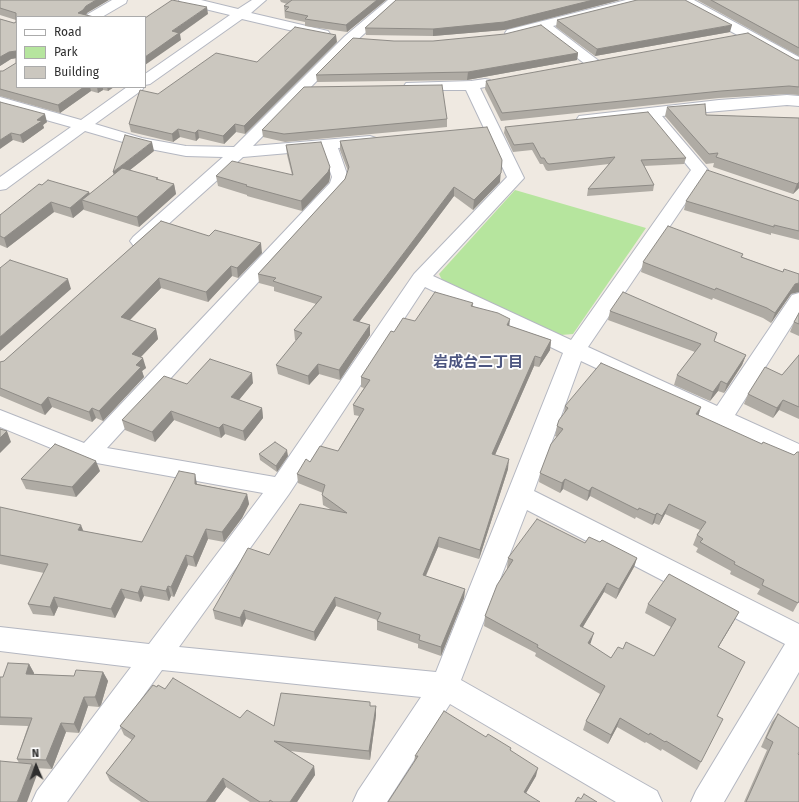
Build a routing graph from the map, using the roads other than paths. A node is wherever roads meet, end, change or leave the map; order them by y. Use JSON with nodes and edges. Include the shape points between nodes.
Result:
{"nodes":[{"id":1,"x":121,"y":0,"type":"edge"},
{"id":2,"x":185,"y":0,"type":"edge"},
{"id":3,"x":260,"y":0,"type":"edge"},
{"id":4,"x":396,"y":0,"type":"edge"},
{"id":5,"x":641,"y":0,"type":"edge"},
{"id":6,"x":684,"y":0,"type":"edge"},
{"id":7,"x":242,"y":14,"type":"junction"},
{"id":8,"x":95,"y":16,"type":"edge"},
{"id":9,"x":543,"y":25,"type":"junction"},
{"id":10,"x":748,"y":35,"type":"junction"},
{"id":11,"x":497,"y":36,"type":"edge"},
{"id":12,"x":725,"y":39,"type":"edge"},
{"id":13,"x":358,"y":40,"type":"junction"},
{"id":14,"x":609,"y":61,"type":"edge"},
{"id":15,"x":799,"y":63,"type":"edge"},
{"id":16,"x":594,"y":64,"type":"junction"},
{"id":17,"x":579,"y":66,"type":"edge"},
{"id":18,"x":146,"y":80,"type":"edge"},
{"id":19,"x":502,"y":80,"type":"edge"},
{"id":20,"x":471,"y":85,"type":"junction"},
{"id":21,"x":394,"y":87,"type":"edge"},
{"id":22,"x":136,"y":88,"type":"edge"},
{"id":23,"x":799,"y":101,"type":"edge"},
{"id":24,"x":0,"y":102,"type":"edge"},
{"id":25,"x":652,"y":112,"type":"junction"},
{"id":26,"x":568,"y":120,"type":"edge"},
{"id":27,"x":83,"y":125,"type":"junction"},
{"id":28,"x":384,"y":140,"type":"edge"},
{"id":29,"x":329,"y":145,"type":"junction"},
{"id":30,"x":238,"y":152,"type":"junction"},
{"id":31,"x":0,"y":186,"type":"edge"},
{"id":32,"x":125,"y":253,"type":"edge"},
{"id":33,"x":421,"y":278,"type":"junction"},
{"id":34,"x":799,"y":299,"type":"edge"},
{"id":35,"x":575,"y":350,"type":"junction"},
{"id":36,"x":0,"y":418,"type":"edge"},
{"id":37,"x":722,"y":418,"type":"junction"},
{"id":38,"x":88,"y":454,"type":"junction"},
{"id":39,"x":799,"y":454,"type":"edge"},
{"id":40,"x":281,"y":487,"type":"junction"},
{"id":41,"x":520,"y":495,"type":"junction"},
{"id":42,"x":799,"y":638,"type":"edge"},
{"id":43,"x":0,"y":640,"type":"edge"},
{"id":44,"x":799,"y":646,"type":"edge"},
{"id":45,"x":156,"y":657,"type":"junction"},
{"id":46,"x":446,"y":686,"type":"junction"},
{"id":47,"x":48,"y":802,"type":"edge"},
{"id":48,"x":369,"y":802,"type":"edge"},
{"id":49,"x":646,"y":802,"type":"edge"},
{"id":50,"x":707,"y":802,"type":"edge"}],
"edges":[{"from":1,"to":8,"type":"street"},
{"from":2,"to":7,"type":"street"},
{"from":3,"to":7,"type":"street"},
{"from":4,"to":13,"type":"street"},
{"from":5,"to":9,"type":"street"},
{"from":6,"to":10,"type":"street"},
{"from":7,"to":13,"type":"street","via":[[303,31]]},
{"from":7,"to":18,"type":"street"},
{"from":9,"to":11,"type":"street"},
{"from":9,"to":16,"type":"street"},
{"from":10,"to":12,"type":"street"},
{"from":10,"to":15,"type":"street"},
{"from":13,"to":30,"type":"street","via":[[310,88]]},
{"from":14,"to":16,"type":"street"},
{"from":16,"to":17,"type":"street"},
{"from":19,"to":20,"type":"street"},
{"from":20,"to":21,"type":"street"},
{"from":20,"to":33,"type":"street","via":[[516,178]]},
{"from":22,"to":27,"type":"street"},
{"from":23,"to":25,"type":"street"},
{"from":24,"to":27,"type":"street"},
{"from":25,"to":26,"type":"street"},
{"from":25,"to":35,"type":"street","via":[[707,172]]},
{"from":27,"to":30,"type":"street","via":[[162,147],[200,152]]},
{"from":27,"to":31,"type":"street"},
{"from":28,"to":29,"type":"street"},
{"from":29,"to":30,"type":"street"},
{"from":29,"to":38,"type":"street","via":[[340,177],[338,184]]},
{"from":30,"to":32,"type":"street"},
{"from":33,"to":35,"type":"street"},
{"from":33,"to":40,"type":"street"},
{"from":34,"to":37,"type":"street"},
{"from":35,"to":37,"type":"street"},
{"from":35,"to":41,"type":"street"},
{"from":36,"to":38,"type":"street"},
{"from":37,"to":39,"type":"street"},
{"from":38,"to":40,"type":"street"},
{"from":40,"to":45,"type":"street"},
{"from":41,"to":42,"type":"street"},
{"from":41,"to":46,"type":"street"},
{"from":43,"to":45,"type":"street"},
{"from":44,"to":50,"type":"street"},
{"from":45,"to":46,"type":"street"},
{"from":45,"to":47,"type":"street"},
{"from":46,"to":48,"type":"street"},
{"from":46,"to":49,"type":"street"}]}
